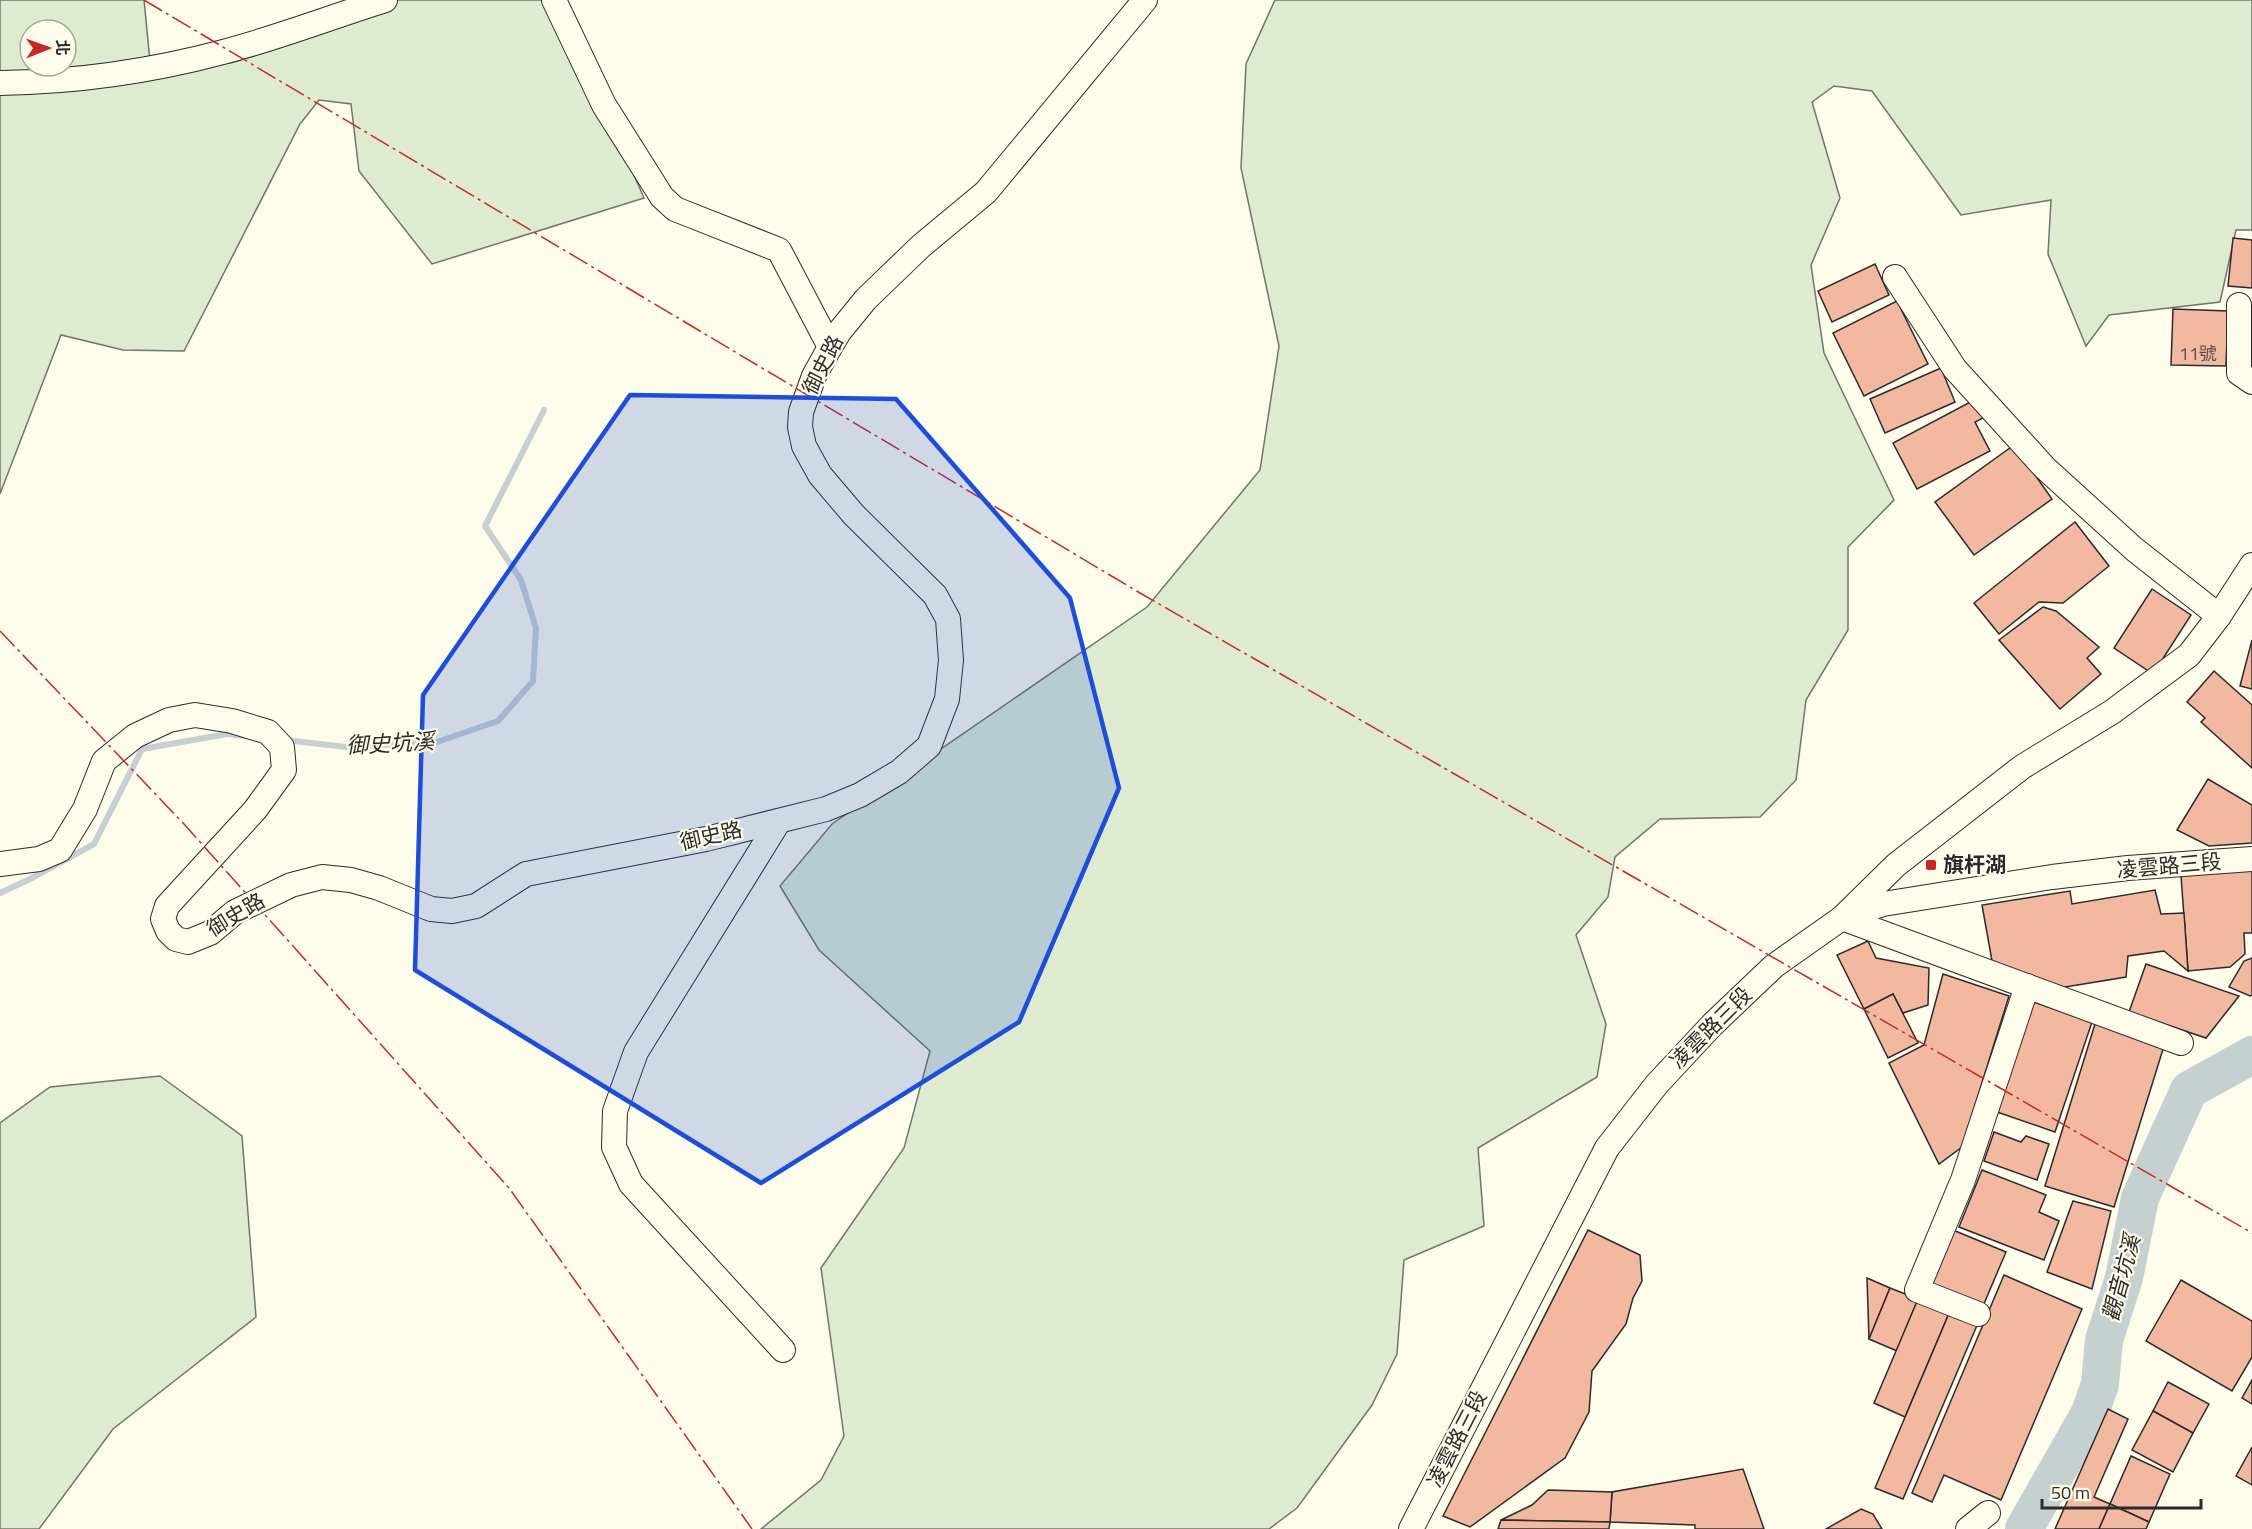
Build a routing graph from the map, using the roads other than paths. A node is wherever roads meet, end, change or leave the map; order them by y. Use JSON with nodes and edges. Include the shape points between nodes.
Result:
{"nodes":[{"id":1,"x":385,"y":0,"type":"edge"},
{"id":2,"x":554,"y":0,"type":"edge"},
{"id":3,"x":1145,"y":0,"type":"edge"},
{"id":4,"x":0,"y":83,"type":"edge"},
{"id":5,"x":1895,"y":277,"type":"dead end"},
{"id":6,"x":2240,"y":305,"type":"dead end"},
{"id":7,"x":830,"y":347,"type":"junction"},
{"id":8,"x":2252,"y":382,"type":"edge"},
{"id":9,"x":2252,"y":565,"type":"edge"},
{"id":10,"x":2219,"y":616,"type":"junction"},
{"id":11,"x":778,"y":820,"type":"junction"},
{"id":12,"x":2252,"y":859,"type":"edge"},
{"id":13,"x":0,"y":864,"type":"edge"},
{"id":14,"x":1842,"y":918,"type":"junction"},
{"id":15,"x":2027,"y":986,"type":"junction"},
{"id":16,"x":2181,"y":1043,"type":"dead end"},
{"id":17,"x":1978,"y":1314,"type":"dead end"},
{"id":18,"x":783,"y":1350,"type":"dead end"},
{"id":19,"x":1988,"y":1513,"type":"dead end"},
{"id":20,"x":1411,"y":1529,"type":"edge"},
{"id":21,"x":1968,"y":1529,"type":"edge"}],
"edges":[{"from":1,"to":4,"type":"street","via":[[222,52],[112,74]]},
{"from":2,"to":7,"type":"street","via":[[604,105],[662,197],[675,209],[779,250]]},
{"from":3,"to":7,"type":"street","name":"御史路","via":[[986,192],[866,299]]},
{"from":5,"to":10,"type":"street","via":[[1955,369],[2045,468],[2134,549]]},
{"from":6,"to":8,"type":"street","via":[[2239,374]]},
{"from":7,"to":11,"type":"street","name":"御史路","via":[[801,412],[804,446],[820,475],[854,515],[935,595],[948,619],[951,660],[947,699],[929,746],[899,772],[826,809]]},
{"from":9,"to":10,"type":"street"},
{"from":10,"to":14,"type":"street","via":[[2189,655],[2112,712],[2022,768],[1896,865]]},
{"from":11,"to":13,"type":"street","name":"御史路","via":[[706,839],[526,874],[476,906],[452,911],[431,909],[351,880],[322,877],[291,885],[235,912],[210,933],[188,942],[176,939],[168,931],[163,919],[167,906],[255,810],[284,770],[275,739],[232,721],[195,715],[169,720],[135,736],[104,761],[85,809],[60,850],[39,859]]},
{"from":11,"to":18,"type":"street","via":[[636,1052],[615,1111],[614,1147],[631,1184]]},
{"from":12,"to":14,"type":"street","name":"凌雲路三段","via":[[2052,877],[1883,904]]},
{"from":14,"to":15,"type":"street"},
{"from":14,"to":20,"type":"street","name":"凌雲路三段","via":[[1774,966],[1712,1025],[1657,1083],[1607,1148]]},
{"from":15,"to":16,"type":"street"},
{"from":15,"to":17,"type":"street","via":[[1963,1180],[1917,1290]]},
{"from":19,"to":21,"type":"street"}]}
